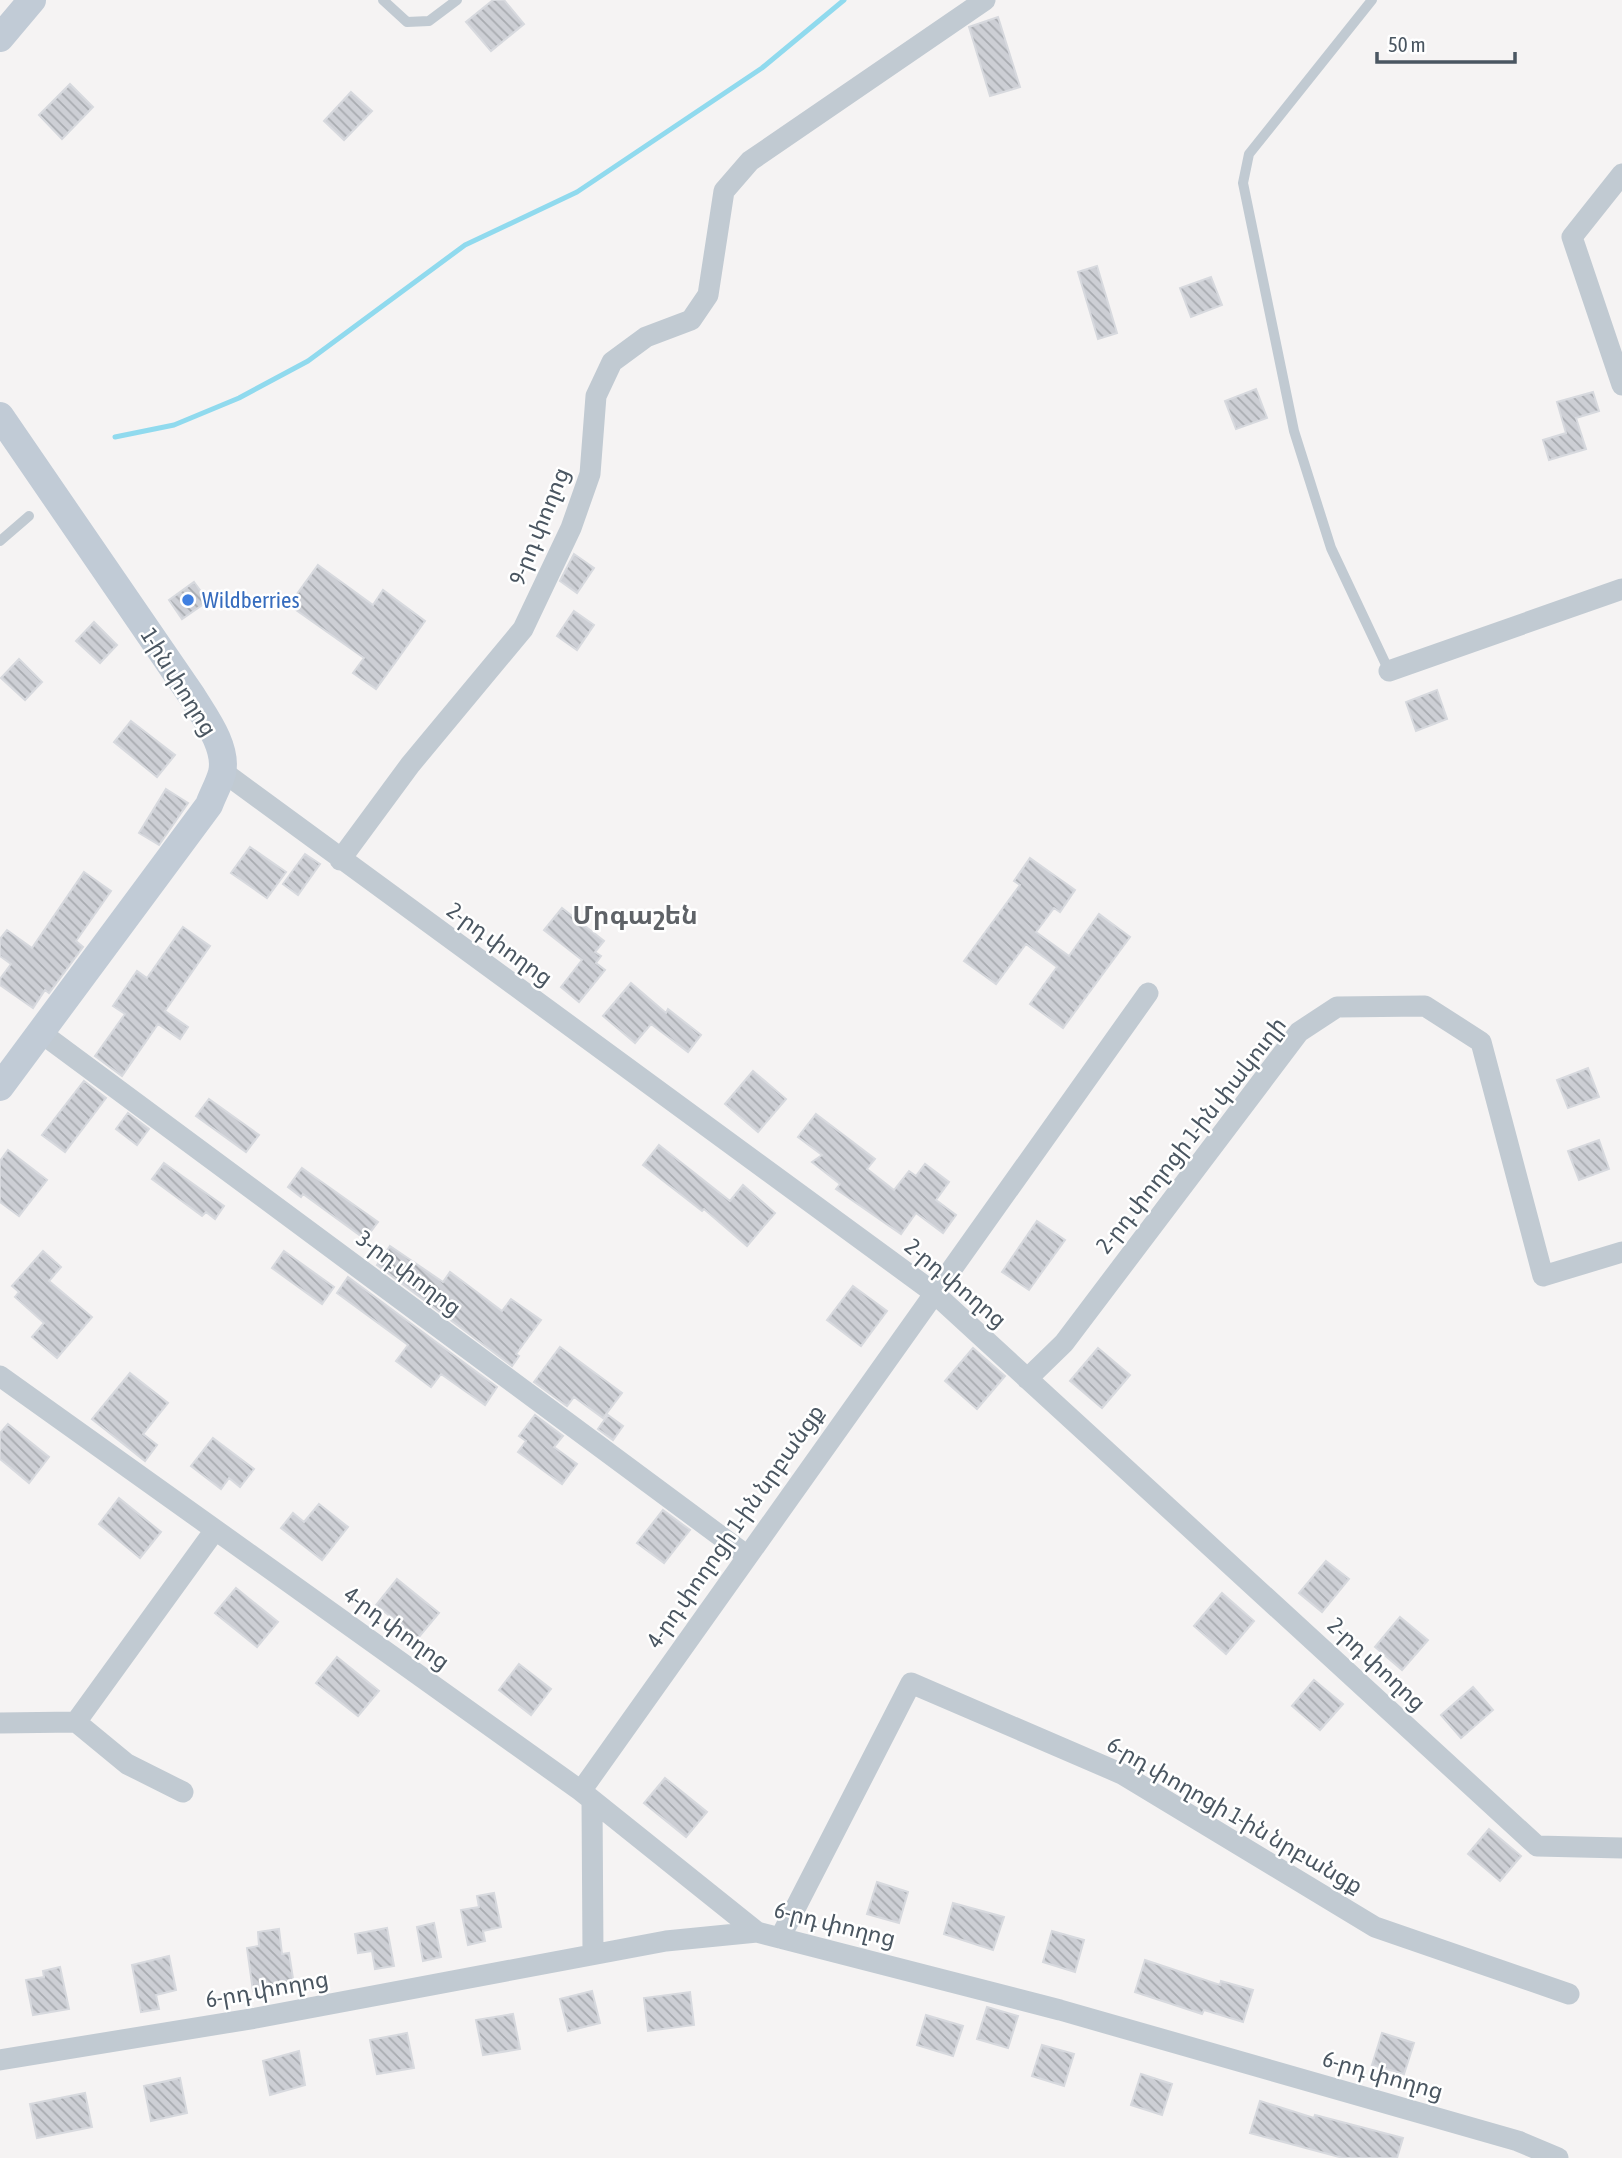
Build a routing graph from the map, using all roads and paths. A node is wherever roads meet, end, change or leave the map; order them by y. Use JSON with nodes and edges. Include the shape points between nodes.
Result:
{"nodes":[{"id":1,"x":32,"y":0,"type":"edge"},
{"id":2,"x":383,"y":0,"type":"edge"},
{"id":3,"x":457,"y":0,"type":"edge"},
{"id":4,"x":985,"y":0,"type":"edge"},
{"id":5,"x":1372,"y":0,"type":"edge"},
{"id":6,"x":0,"y":38,"type":"edge"},
{"id":7,"x":1622,"y":174,"type":"edge"},
{"id":8,"x":1622,"y":385,"type":"edge"},
{"id":9,"x":0,"y":416,"type":"edge"},
{"id":10,"x":29,"y":516,"type":"dead end"},
{"id":11,"x":0,"y":541,"type":"edge"},
{"id":12,"x":1622,"y":589,"type":"edge"},
{"id":13,"x":1389,"y":671,"type":"joint"},
{"id":14,"x":222,"y":771,"type":"junction"},
{"id":15,"x":340,"y":860,"type":"junction"},
{"id":16,"x":1148,"y":993,"type":"dead end"},
{"id":17,"x":40,"y":1032,"type":"junction"},
{"id":18,"x":0,"y":1087,"type":"edge"},
{"id":19,"x":1622,"y":1252,"type":"edge"},
{"id":20,"x":933,"y":1292,"type":"junction"},
{"id":21,"x":0,"y":1376,"type":"edge"},
{"id":22,"x":1027,"y":1379,"type":"junction"},
{"id":23,"x":215,"y":1530,"type":"junction"},
{"id":24,"x":746,"y":1555,"type":"junction"},
{"id":25,"x":76,"y":1722,"type":"junction"},
{"id":26,"x":0,"y":1724,"type":"edge"},
{"id":27,"x":183,"y":1792,"type":"dead end"},
{"id":28,"x":586,"y":1796,"type":"junction"},
{"id":29,"x":1622,"y":1848,"type":"edge"},
{"id":30,"x":757,"y":1932,"type":"junction"},
{"id":31,"x":780,"y":1938,"type":"junction"},
{"id":32,"x":593,"y":1954,"type":"junction"},
{"id":33,"x":1569,"y":1994,"type":"dead end"},
{"id":34,"x":0,"y":2060,"type":"edge"},
{"id":35,"x":1558,"y":2158,"type":"edge"}],
"edges":[{"from":1,"to":6,"type":"main road"},
{"from":2,"to":3,"type":"lane","via":[[407,22],[429,21]]},
{"from":4,"to":15,"type":"street","name":"9-րդ փողոց","via":[[750,161],[724,191],[708,295],[691,320],[646,337],[612,362],[596,396],[590,474],[571,528],[523,629],[410,765]]},
{"from":5,"to":13,"type":"lane","via":[[1249,154],[1243,183],[1294,431],[1331,548]]},
{"from":7,"to":8,"type":"street","via":[[1572,237]]},
{"from":9,"to":14,"type":"main road","name":"1-ին փողոց","via":[[192,696],[213,732]]},
{"from":10,"to":11,"type":"lane"},
{"from":12,"to":13,"type":"street"},
{"from":14,"to":15,"type":"street","name":"2-րդ փողոց"},
{"from":14,"to":17,"type":"main road","via":[[209,804]]},
{"from":15,"to":20,"type":"street","name":"2-րդ փողոց"},
{"from":16,"to":20,"type":"street"},
{"from":17,"to":18,"type":"main road"},
{"from":17,"to":24,"type":"street","name":"3-րդ փողոց"},
{"from":19,"to":22,"type":"street","name":"2-րդ փողոցի 1-ին փակուղի","via":[[1543,1276],[1481,1042],[1425,1006],[1337,1007],[1299,1032],[1064,1343]]},
{"from":20,"to":22,"type":"street","name":"2-րդ փողոց"},
{"from":20,"to":24,"type":"street","name":"4-րդ փողոցի 1-ին նրբանցք"},
{"from":21,"to":23,"type":"street","name":"4-րդ փողոց"},
{"from":22,"to":29,"type":"street","name":"2-րդ փողոց","via":[[1537,1846]]},
{"from":23,"to":25,"type":"street"},
{"from":23,"to":28,"type":"street","name":"4-րդ փողոց"},
{"from":24,"to":28,"type":"street","name":"4-րդ փողոցի 1-ին նրբանցք"},
{"from":25,"to":26,"type":"street"},
{"from":25,"to":27,"type":"street","via":[[127,1764]]},
{"from":28,"to":30,"type":"street","name":"4-րդ փողոց"},
{"from":28,"to":32,"type":"street"},
{"from":30,"to":31,"type":"street","name":"6-րդ փողոց"},
{"from":30,"to":32,"type":"street","name":"6-րդ փողոց"},
{"from":31,"to":33,"type":"street","name":"6-րդ փողոցի 1-ին նրբանցք","via":[[911,1683],[1122,1774],[1375,1927]]},
{"from":31,"to":35,"type":"street","name":"6-րդ փողոց","via":[[1060,2010],[1518,2141]]},
{"from":32,"to":34,"type":"street","name":"6-րդ փողոց","via":[[256,2018]]}]}
